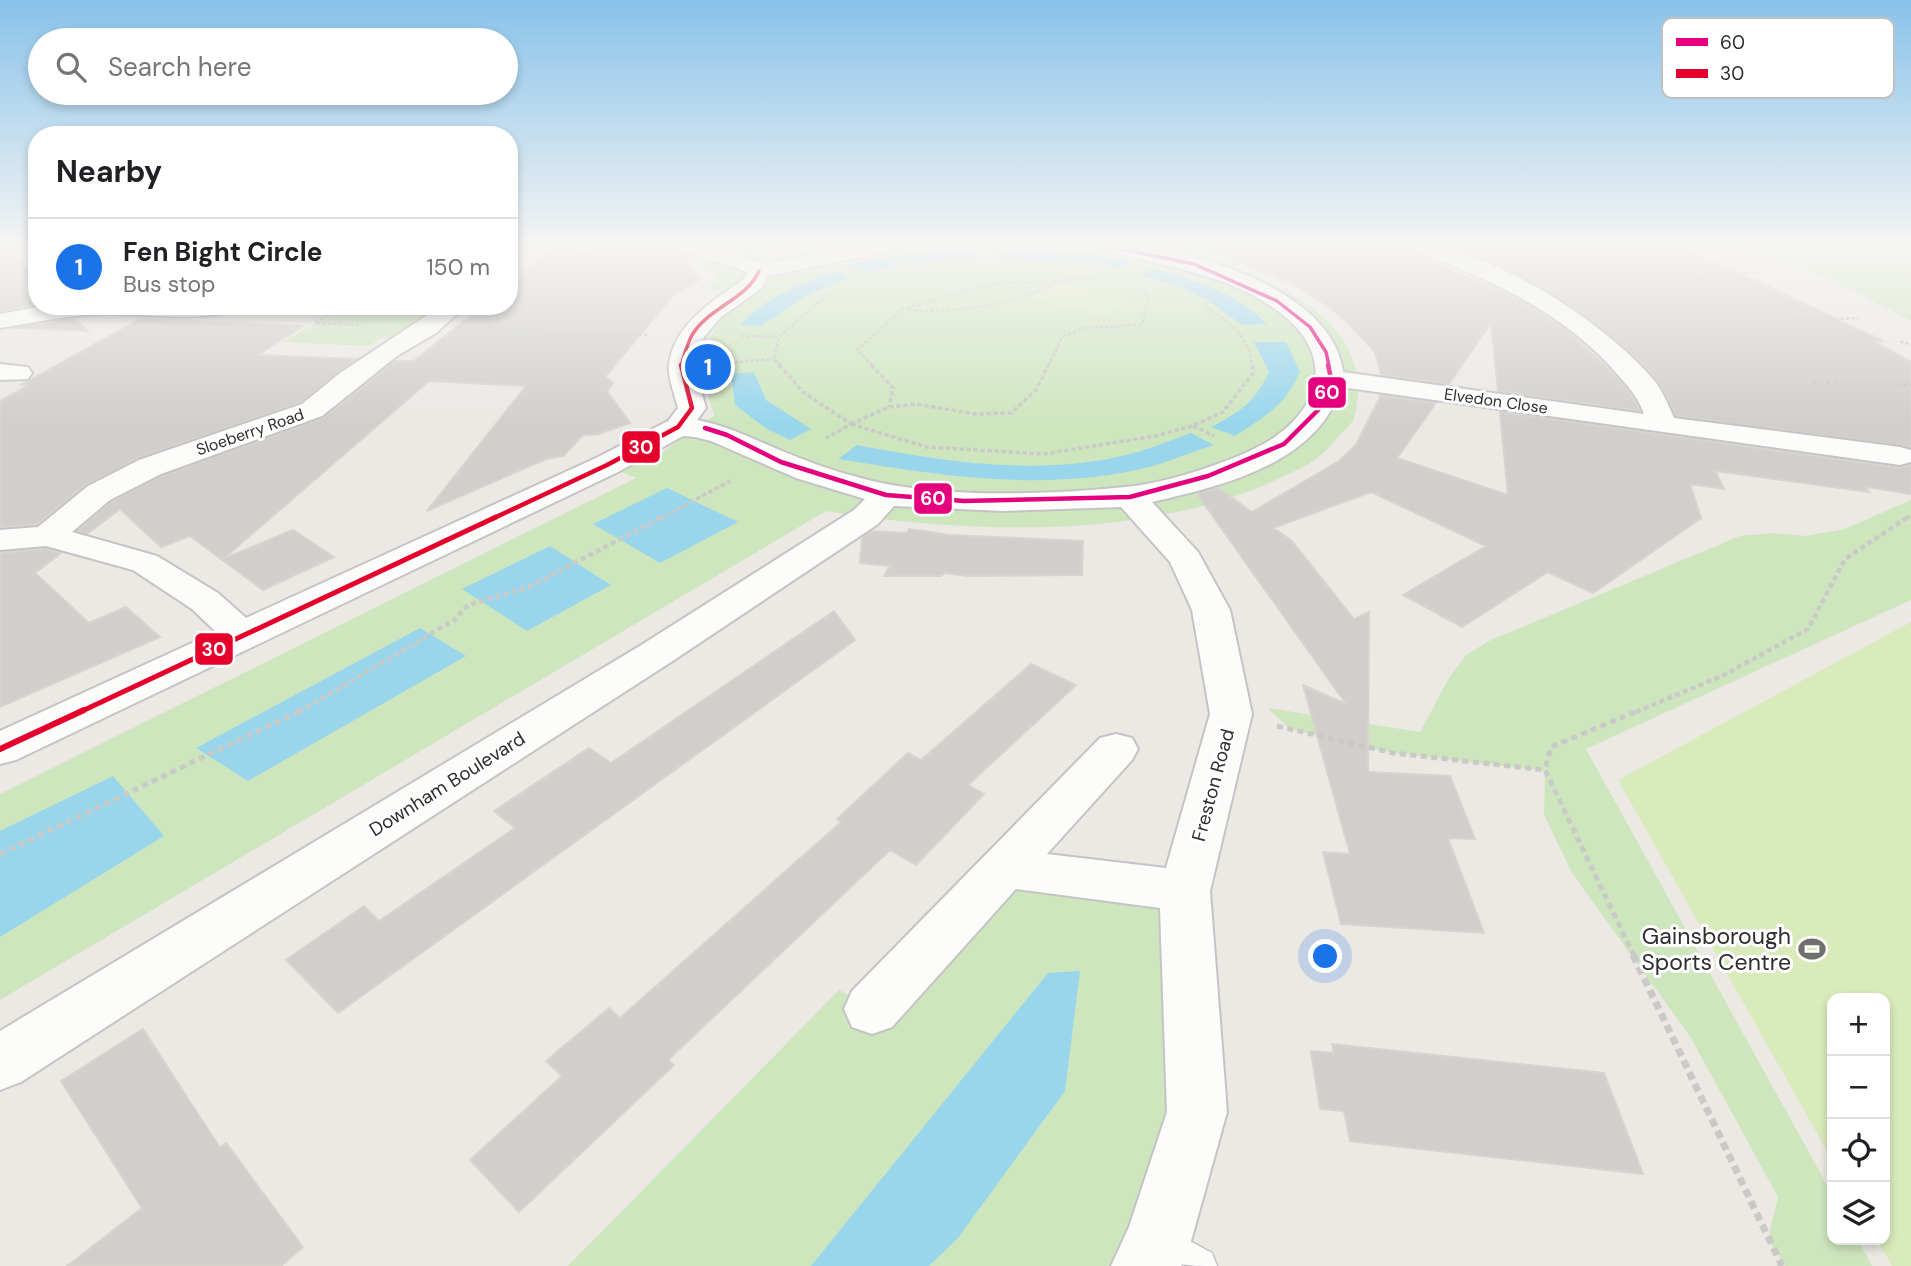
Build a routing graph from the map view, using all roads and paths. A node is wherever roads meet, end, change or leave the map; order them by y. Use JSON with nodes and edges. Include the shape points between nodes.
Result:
{"nodes":[{"id":1,"x":723,"y":305,"type":"edge"},
{"id":2,"x":917,"y":305,"type":"edge"},
{"id":3,"x":992,"y":305,"type":"edge"},
{"id":4,"x":1147,"y":305,"type":"edge"},
{"id":5,"x":1200,"y":305,"type":"edge"},
{"id":6,"x":1282,"y":305,"type":"edge"},
{"id":7,"x":1551,"y":305,"type":"edge"},
{"id":8,"x":903,"y":309,"type":"junction"},
{"id":9,"x":36,"y":315,"type":"edge"},
{"id":10,"x":421,"y":317,"type":"edge"},
{"id":11,"x":1858,"y":318,"type":"dead end"},
{"id":12,"x":2,"y":323,"type":"edge"},
{"id":13,"x":1736,"y":324,"type":"dead end"},
{"id":14,"x":692,"y":335,"type":"junction"},
{"id":15,"x":1900,"y":342,"type":"dead end"},
{"id":16,"x":1911,"y":344,"type":"edge"},
{"id":17,"x":1331,"y":378,"type":"junction"},
{"id":18,"x":1812,"y":382,"type":"dead end"},
{"id":19,"x":1911,"y":386,"type":"edge"},
{"id":20,"x":888,"y":407,"type":"junction"},
{"id":21,"x":1662,"y":425,"type":"junction"},
{"id":22,"x":678,"y":427,"type":"junction"},
{"id":23,"x":1900,"y":456,"type":"dead end"},
{"id":24,"x":735,"y":479,"type":"dead end"},
{"id":25,"x":886,"y":495,"type":"junction"},
{"id":26,"x":1130,"y":497,"type":"junction"},
{"id":27,"x":1911,"y":515,"type":"edge"},
{"id":28,"x":47,"y":536,"type":"junction"},
{"id":29,"x":0,"y":540,"type":"edge"},
{"id":30,"x":241,"y":634,"type":"junction"},
{"id":31,"x":1231,"y":714,"type":"junction"},
{"id":32,"x":0,"y":749,"type":"edge"},
{"id":33,"x":1116,"y":749,"type":"dead end"},
{"id":34,"x":1545,"y":770,"type":"junction"},
{"id":35,"x":0,"y":854,"type":"edge"},
{"id":36,"x":1005,"y":868,"type":"junction"},
{"id":37,"x":1185,"y":891,"type":"junction"},
{"id":38,"x":872,"y":1009,"type":"dead end"},
{"id":39,"x":0,"y":1063,"type":"edge"},
{"id":40,"x":1152,"y":1254,"type":"edge"},
{"id":41,"x":1199,"y":1266,"type":"edge"},
{"id":42,"x":1782,"y":1266,"type":"edge"}],
"edges":[{"from":1,"to":14,"type":"street"},
{"from":2,"to":8,"type":"path"},
{"from":3,"to":8,"type":"path","via":[[944,312]]},
{"from":4,"to":20,"type":"path","via":[[1142,325],[1085,328],[1062,337],[1036,390],[1011,413],[975,414],[916,404]]},
{"from":5,"to":20,"type":"path","via":[[1240,330],[1251,351],[1253,373],[1223,412],[1192,426],[1044,454],[928,447],[851,424]]},
{"from":6,"to":17,"type":"street","via":[[1310,327],[1326,352]]},
{"from":7,"to":21,"type":"street","via":[[1615,355],[1649,394]]},
{"from":8,"to":20,"type":"path","via":[[857,350],[893,388]]},
{"from":9,"to":12,"type":"street"},
{"from":10,"to":14,"type":"path","via":[[552,334]]},
{"from":10,"to":28,"type":"street","name":"Sloeberry Road","via":[[388,351],[312,410],[149,467],[99,493]]},
{"from":11,"to":13,"type":"path"},
{"from":14,"to":22,"type":"street","via":[[681,366],[692,408]]},
{"from":15,"to":16,"type":"path"},
{"from":17,"to":21,"type":"street","name":"Elvedon Close"},
{"from":17,"to":26,"type":"street","via":[[1323,405],[1284,444],[1208,476]]},
{"from":18,"to":19,"type":"path"},
{"from":21,"to":23,"type":"street","name":"Elvedon Close"},
{"from":22,"to":25,"type":"street","via":[[727,435],[781,462]]},
{"from":22,"to":30,"type":"street","via":[[607,465]]},
{"from":24,"to":35,"type":"path","via":[[529,587],[468,605],[454,620],[300,711]]},
{"from":25,"to":26,"type":"street","via":[[964,501]]},
{"from":25,"to":39,"type":"street","name":"Downham Boulevard","via":[[866,517],[657,653]]},
{"from":26,"to":31,"type":"street","name":"Freston Road","via":[[1186,559],[1211,610]]},
{"from":27,"to":34,"type":"path","via":[[1845,559],[1808,629],[1724,675],[1551,747]]},
{"from":28,"to":29,"type":"street"},
{"from":28,"to":30,"type":"street","via":[[145,563],[205,601]]},
{"from":30,"to":32,"type":"street"},
{"from":31,"to":34,"type":"path","via":[[1393,753]]},
{"from":31,"to":37,"type":"street","name":"Freston Road"},
{"from":33,"to":36,"type":"street"},
{"from":34,"to":42,"type":"path"},
{"from":36,"to":37,"type":"street"},
{"from":36,"to":38,"type":"street"},
{"from":37,"to":40,"type":"street","name":"Freston Road","via":[[1197,1111]]},
{"from":40,"to":41,"type":"lane"}]}
